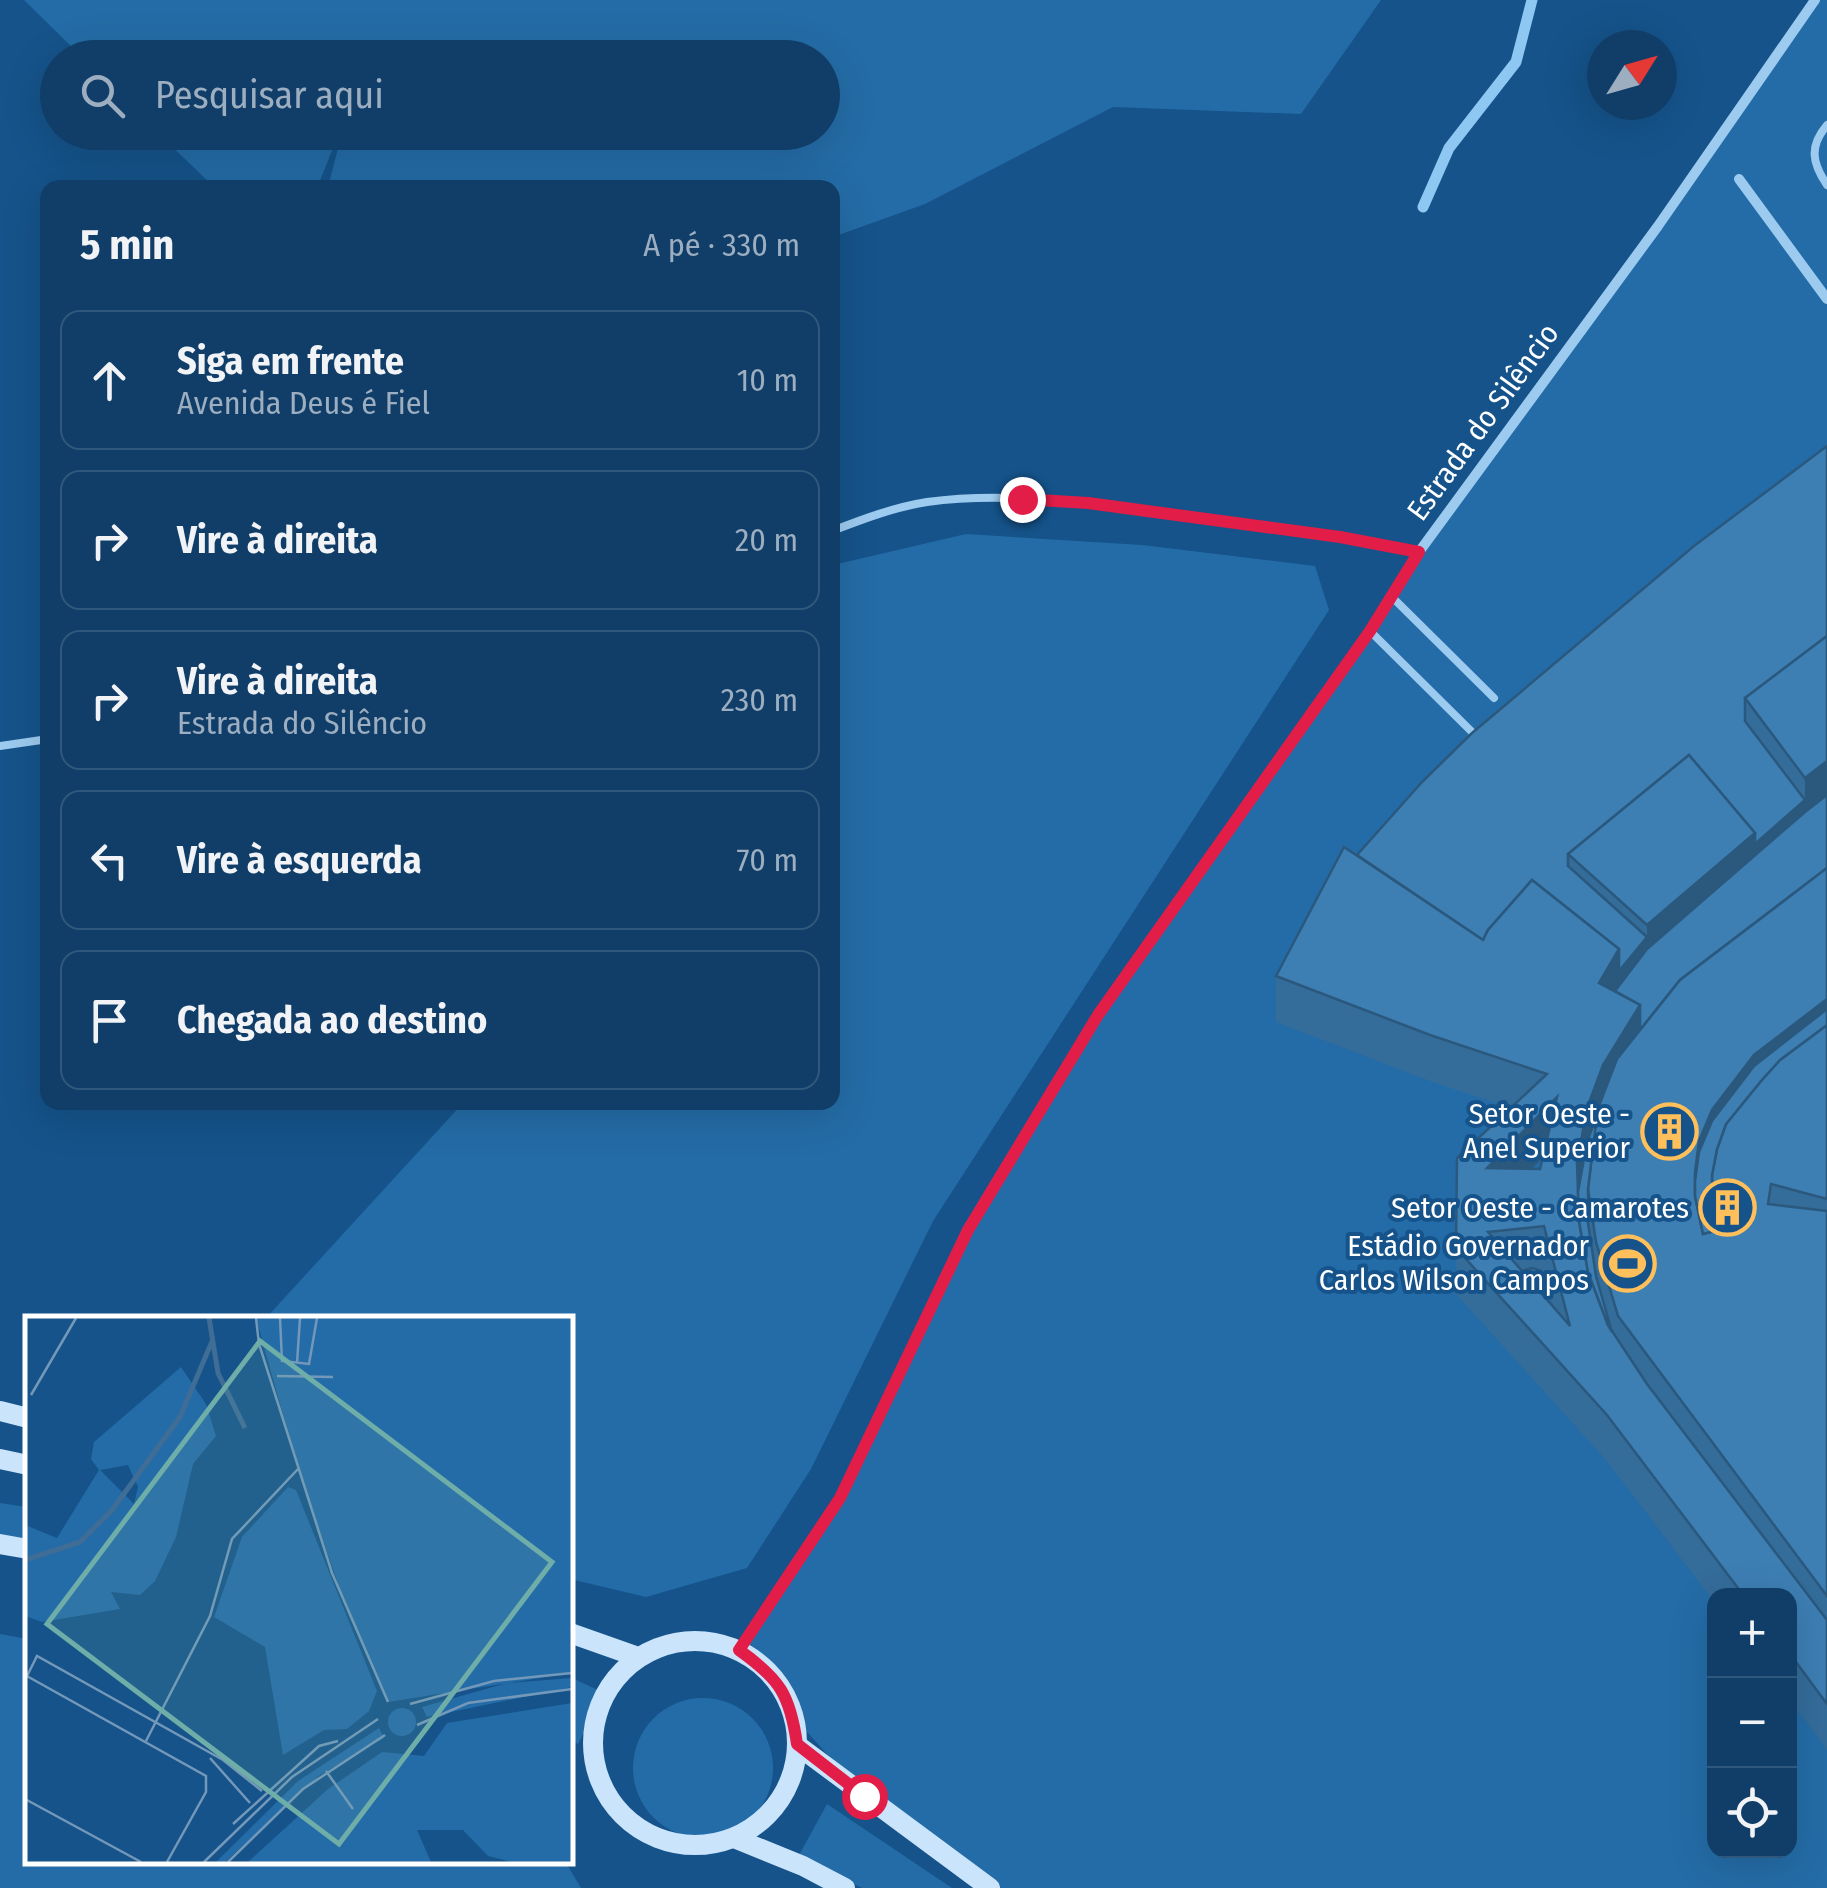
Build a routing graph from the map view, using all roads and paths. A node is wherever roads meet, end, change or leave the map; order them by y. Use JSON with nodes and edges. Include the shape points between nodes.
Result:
{"nodes":[{"id":1,"x":1815,"y":0,"type":"edge"},
{"id":2,"x":1827,"y":124,"type":"edge"},
{"id":3,"x":1739,"y":179,"type":"dead end"},
{"id":4,"x":1827,"y":184,"type":"edge"},
{"id":5,"x":1827,"y":299,"type":"edge"},
{"id":6,"x":840,"y":528,"type":"edge"},
{"id":7,"x":1419,"y":552,"type":"junction"},
{"id":8,"x":1392,"y":596,"type":"junction"},
{"id":9,"x":1370,"y":631,"type":"junction"},
{"id":10,"x":1494,"y":698,"type":"dead end"},
{"id":11,"x":1472,"y":732,"type":"edge"},
{"id":12,"x":40,"y":740,"type":"edge"},
{"id":13,"x":0,"y":746,"type":"edge"},
{"id":14,"x":0,"y":1411,"type":"edge"},
{"id":15,"x":25,"y":1417,"type":"edge"},
{"id":16,"x":0,"y":1460,"type":"edge"},
{"id":17,"x":25,"y":1464,"type":"edge"},
{"id":18,"x":0,"y":1544,"type":"edge"},
{"id":19,"x":25,"y":1548,"type":"edge"},
{"id":20,"x":572,"y":1633,"type":"edge"},
{"id":21,"x":739,"y":1650,"type":"junction"},
{"id":22,"x":638,"y":1656,"type":"junction"},
{"id":23,"x":572,"y":1730,"type":"edge"},
{"id":24,"x":592,"y":1740,"type":"junction"},
{"id":25,"x":797,"y":1744,"type":"junction"},
{"id":26,"x":734,"y":1838,"type":"junction"},
{"id":27,"x":844,"y":1888,"type":"edge"},
{"id":28,"x":990,"y":1888,"type":"edge"}],
"edges":[{"from":1,"to":7,"type":"street","name":"Estrada do Silêncio"},
{"from":2,"to":4,"type":"lane","via":[[1812,152]]},
{"from":3,"to":5,"type":"street"},
{"from":6,"to":7,"type":"lane","via":[[926,502],[1022,499]]},
{"from":7,"to":8,"type":"street","name":"Estrada do Silêncio"},
{"from":8,"to":9,"type":"street","name":"Estrada do Silêncio"},
{"from":8,"to":10,"type":"lane"},
{"from":9,"to":11,"type":"lane"},
{"from":9,"to":21,"type":"street","name":"Estrada do Silêncio","via":[[1098,1015],[968,1230],[840,1498]]},
{"from":12,"to":13,"type":"lane"},
{"from":14,"to":15,"type":"main road"},
{"from":16,"to":17,"type":"main road"},
{"from":18,"to":19,"type":"main road"},
{"from":20,"to":22,"type":"main road"},
{"from":21,"to":22,"type":"main road","via":[[704,1641],[668,1644]]},
{"from":21,"to":25,"type":"main road","via":[[785,1695]]},
{"from":22,"to":24,"type":"main road","via":[[598,1707]]},
{"from":23,"to":24,"type":"main road"},
{"from":24,"to":26,"type":"main road","via":[[597,1774],[612,1804],[636,1827],[668,1842]]},
{"from":25,"to":26,"type":"main road","via":[[780,1800]]},
{"from":25,"to":28,"type":"main road"},
{"from":26,"to":27,"type":"main road"}]}
